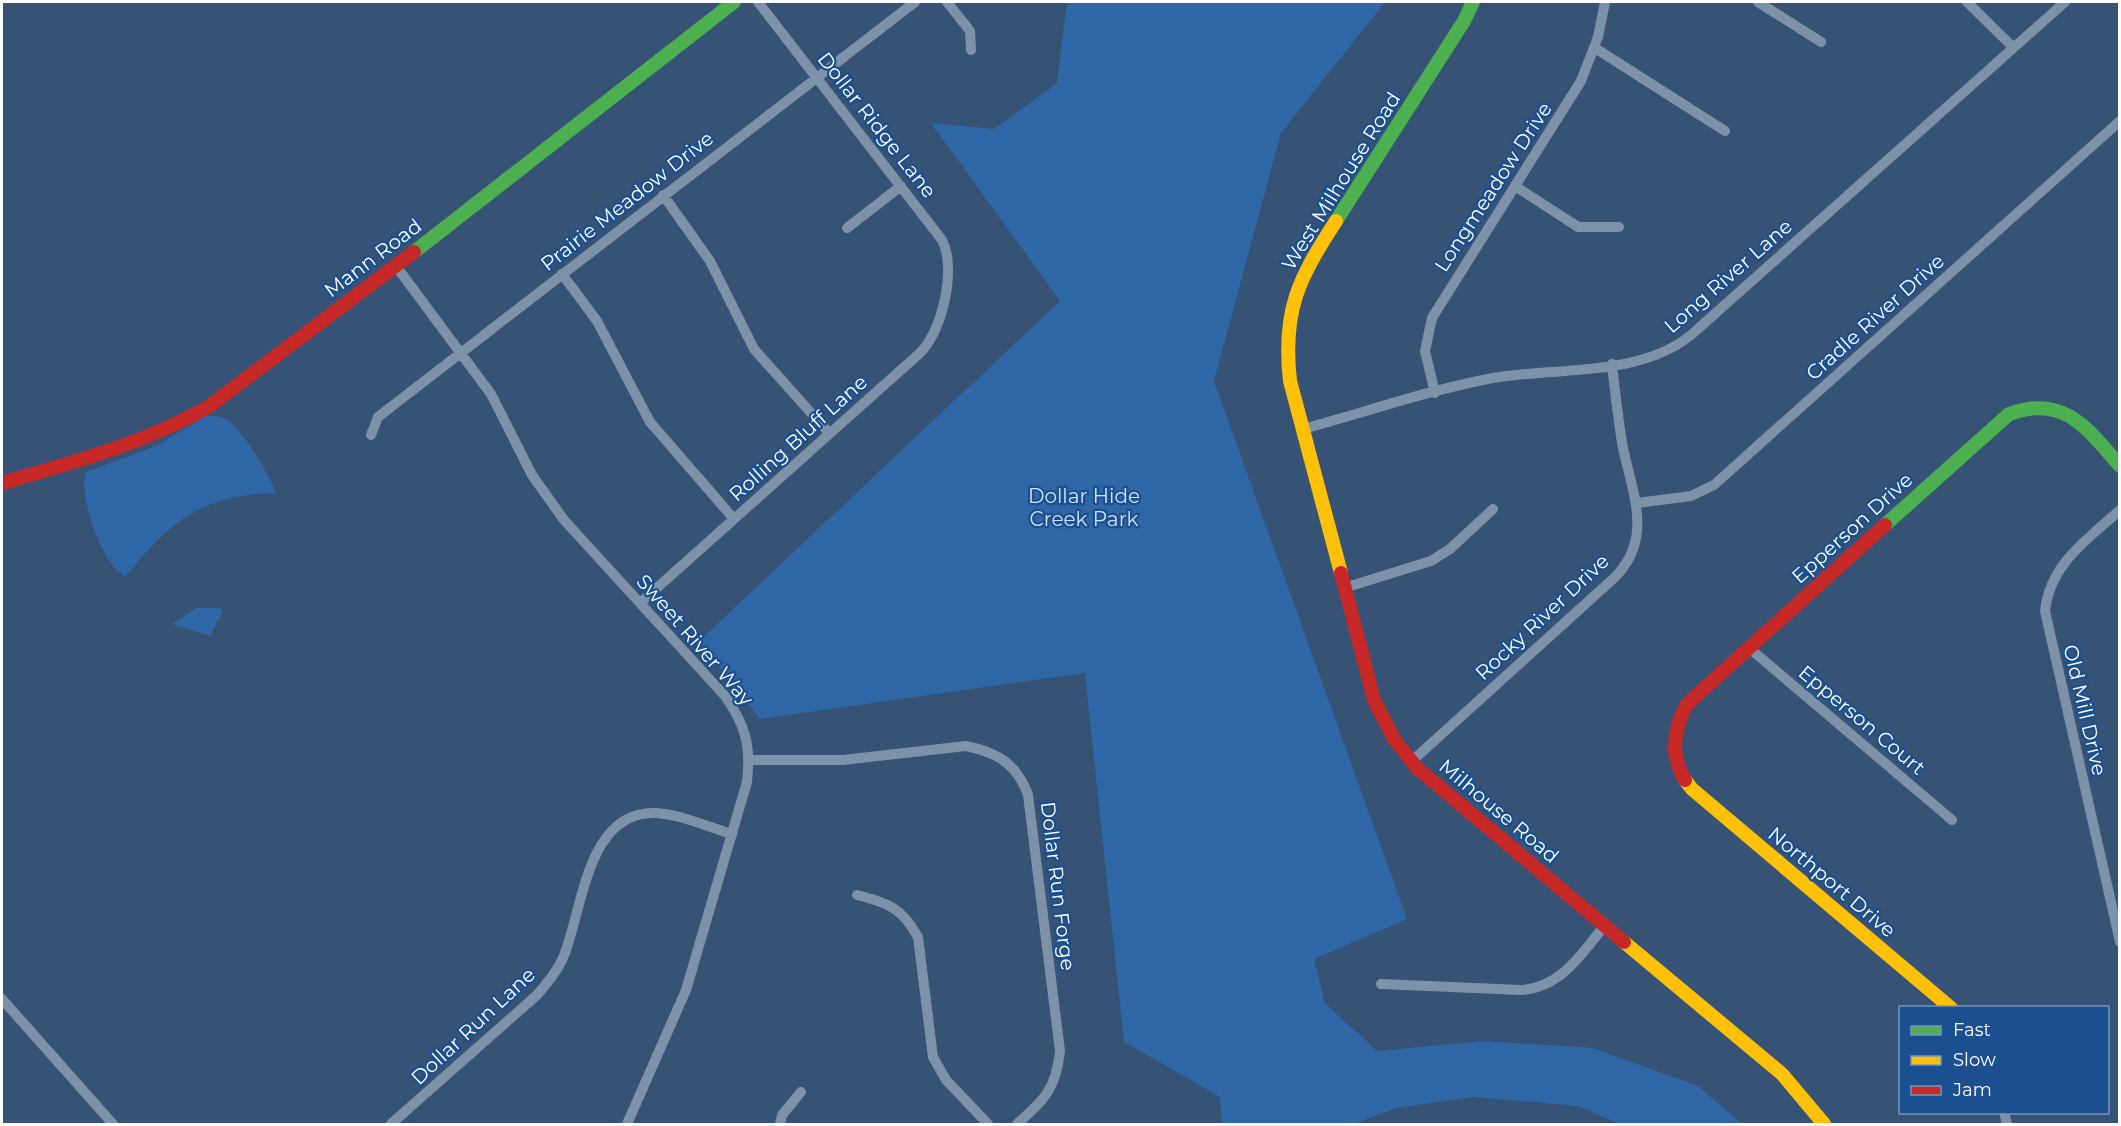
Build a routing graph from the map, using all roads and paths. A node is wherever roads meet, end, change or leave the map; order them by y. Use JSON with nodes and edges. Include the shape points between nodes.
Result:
{"nodes":[{"id":1,"x":734,"y":2,"type":"edge"},
{"id":2,"x":758,"y":2,"type":"edge"},
{"id":3,"x":915,"y":2,"type":"edge"},
{"id":4,"x":947,"y":2,"type":"edge"},
{"id":5,"x":1473,"y":2,"type":"edge"},
{"id":6,"x":1605,"y":2,"type":"edge"},
{"id":7,"x":1758,"y":2,"type":"edge"},
{"id":8,"x":1967,"y":2,"type":"edge"},
{"id":9,"x":2065,"y":2,"type":"edge"},
{"id":10,"x":1821,"y":42,"type":"dead end"},
{"id":11,"x":1595,"y":48,"type":"junction"},
{"id":12,"x":2013,"y":48,"type":"junction"},
{"id":13,"x":970,"y":50,"type":"dead end"},
{"id":14,"x":817,"y":77,"type":"junction"},
{"id":15,"x":2120,"y":121,"type":"edge"},
{"id":16,"x":1725,"y":130,"type":"dead end"},
{"id":17,"x":901,"y":186,"type":"junction"},
{"id":18,"x":1515,"y":186,"type":"junction"},
{"id":19,"x":663,"y":195,"type":"junction"},
{"id":20,"x":1619,"y":227,"type":"dead end"},
{"id":21,"x":847,"y":228,"type":"dead end"},
{"id":22,"x":396,"y":266,"type":"junction"},
{"id":23,"x":562,"y":274,"type":"junction"},
{"id":24,"x":946,"y":279,"type":"joint"},
{"id":25,"x":461,"y":353,"type":"junction"},
{"id":26,"x":1612,"y":364,"type":"junction"},
{"id":27,"x":1435,"y":393,"type":"junction"},
{"id":28,"x":1303,"y":429,"type":"junction"},
{"id":29,"x":829,"y":433,"type":"junction"},
{"id":30,"x":371,"y":435,"type":"dead end"},
{"id":31,"x":2120,"y":466,"type":"edge"},
{"id":32,"x":2,"y":483,"type":"edge"},
{"id":33,"x":1637,"y":503,"type":"junction"},
{"id":34,"x":1493,"y":509,"type":"dead end"},
{"id":35,"x":2120,"y":510,"type":"edge"},
{"id":36,"x":735,"y":519,"type":"junction"},
{"id":37,"x":1344,"y":588,"type":"junction"},
{"id":38,"x":640,"y":603,"type":"junction"},
{"id":39,"x":1748,"y":647,"type":"junction"},
{"id":40,"x":750,"y":760,"type":"junction"},
{"id":41,"x":1412,"y":761,"type":"junction"},
{"id":42,"x":1689,"y":786,"type":"joint"},
{"id":43,"x":1952,"y":820,"type":"dead end"},
{"id":44,"x":732,"y":834,"type":"junction"},
{"id":45,"x":856,"y":895,"type":"dead end"},
{"id":46,"x":1605,"y":925,"type":"junction"},
{"id":47,"x":2120,"y":942,"type":"edge"},
{"id":48,"x":1380,"y":984,"type":"dead end"},
{"id":49,"x":2,"y":999,"type":"edge"},
{"id":50,"x":1949,"y":1006,"type":"edge"},
{"id":51,"x":801,"y":1092,"type":"dead end"},
{"id":52,"x":112,"y":1125,"type":"edge"},
{"id":53,"x":391,"y":1125,"type":"edge"},
{"id":54,"x":627,"y":1125,"type":"edge"},
{"id":55,"x":780,"y":1125,"type":"edge"},
{"id":56,"x":988,"y":1125,"type":"edge"},
{"id":57,"x":1017,"y":1125,"type":"edge"},
{"id":58,"x":1824,"y":1125,"type":"edge"}],
"edges":[{"from":1,"to":22,"type":"street","name":"Mann Road"},
{"from":2,"to":14,"type":"street","name":"Dollar Ridge Lane"},
{"from":3,"to":14,"type":"street","name":"Prairie Meadow Drive"},
{"from":4,"to":13,"type":"street","via":[[970,32]]},
{"from":5,"to":28,"type":"street","name":"West Milhouse Road","via":[[1299,283],[1288,323],[1286,357]]},
{"from":6,"to":11,"type":"street","name":"Longmeadow Drive"},
{"from":7,"to":10,"type":"street"},
{"from":8,"to":12,"type":"street"},
{"from":9,"to":12,"type":"street","name":"Long River Lane"},
{"from":11,"to":16,"type":"street"},
{"from":11,"to":18,"type":"street","name":"Longmeadow Drive","via":[[1575,92]]},
{"from":12,"to":26,"type":"street","name":"Long River Lane","via":[[1689,337],[1654,356]]},
{"from":14,"to":17,"type":"street","name":"Dollar Ridge Lane"},
{"from":14,"to":19,"type":"street","name":"Prairie Meadow Drive"},
{"from":15,"to":33,"type":"street","name":"Cradle River Drive","via":[[1714,485],[1691,496]]},
{"from":17,"to":21,"type":"street"},
{"from":17,"to":24,"type":"street","name":"Dollar Ridge Lane","via":[[945,247]]},
{"from":18,"to":20,"type":"street","via":[[1578,227]]},
{"from":18,"to":27,"type":"street","name":"Longmeadow Drive","via":[[1431,318],[1425,351]]},
{"from":19,"to":23,"type":"street","name":"Prairie Meadow Drive"},
{"from":19,"to":29,"type":"street","via":[[710,261],[754,349]]},
{"from":22,"to":25,"type":"street","name":"Sweet River Way"},
{"from":22,"to":32,"type":"street","name":"Mann Road","via":[[180,425],[137,443]]},
{"from":23,"to":25,"type":"street","name":"Prairie Meadow Drive"},
{"from":23,"to":36,"type":"street","via":[[597,321],[650,422]]},
{"from":24,"to":29,"type":"street","name":"Rolling Bluff Lane","via":[[938,325],[928,344]]},
{"from":25,"to":30,"type":"street","name":"Prairie Meadow Drive","via":[[378,417]]},
{"from":25,"to":38,"type":"street","name":"Sweet River Way","via":[[491,393],[546,495]]},
{"from":26,"to":27,"type":"street","name":"Long River Lane","via":[[1494,378]]},
{"from":26,"to":33,"type":"street","name":"Rocky River Drive","via":[[1623,446]]},
{"from":27,"to":28,"type":"street","name":"Long River Lane"},
{"from":28,"to":37,"type":"street","name":"Milhouse Road"},
{"from":29,"to":36,"type":"street","name":"Rolling Bluff Lane"},
{"from":31,"to":39,"type":"street","name":"Epperson Drive","via":[[2066,412],[2040,406],[2009,414]]},
{"from":33,"to":41,"type":"street","name":"Rocky River Drive","via":[[1636,539],[1629,558],[1616,575]]},
{"from":34,"to":37,"type":"street","via":[[1450,549],[1431,561]]},
{"from":35,"to":47,"type":"street","name":"Old Mill Drive","via":[[2059,568],[2045,611]]},
{"from":36,"to":38,"type":"street","name":"Rolling Bluff Lane"},
{"from":37,"to":41,"type":"street","name":"Milhouse Road","via":[[1374,700],[1394,739]]},
{"from":38,"to":40,"type":"street","name":"Sweet River Way","via":[[724,696],[740,719]]},
{"from":39,"to":42,"type":"street","name":"Epperson Drive","via":[[1692,698],[1680,716],[1674,751]]},
{"from":39,"to":43,"type":"street","name":"Epperson Court"},
{"from":40,"to":44,"type":"street","name":"Sweet River Way"},
{"from":40,"to":57,"type":"street","name":"Dollar Run Forge","via":[[843,760],[966,746],[1002,757],[1015,769],[1029,795],[1060,1051],[1052,1089]]},
{"from":41,"to":46,"type":"street","name":"Milhouse Road"},
{"from":42,"to":50,"type":"street","name":"Northport Drive"},
{"from":44,"to":53,"type":"street","name":"Dollar Run Lane","via":[[655,813],[623,822],[607,835],[596,852],[568,944],[554,975],[537,995]]},
{"from":44,"to":54,"type":"street","name":"Sweet River Way","via":[[686,990]]},
{"from":45,"to":56,"type":"street","via":[[885,902],[909,921],[918,937],[933,1057],[946,1080]]},
{"from":46,"to":48,"type":"street","via":[[1566,971],[1539,987],[1521,990]]},
{"from":46,"to":58,"type":"street","name":"Milhouse Road","via":[[1782,1074]]},
{"from":49,"to":52,"type":"street"},
{"from":51,"to":55,"type":"street","via":[[782,1115]]}]}
